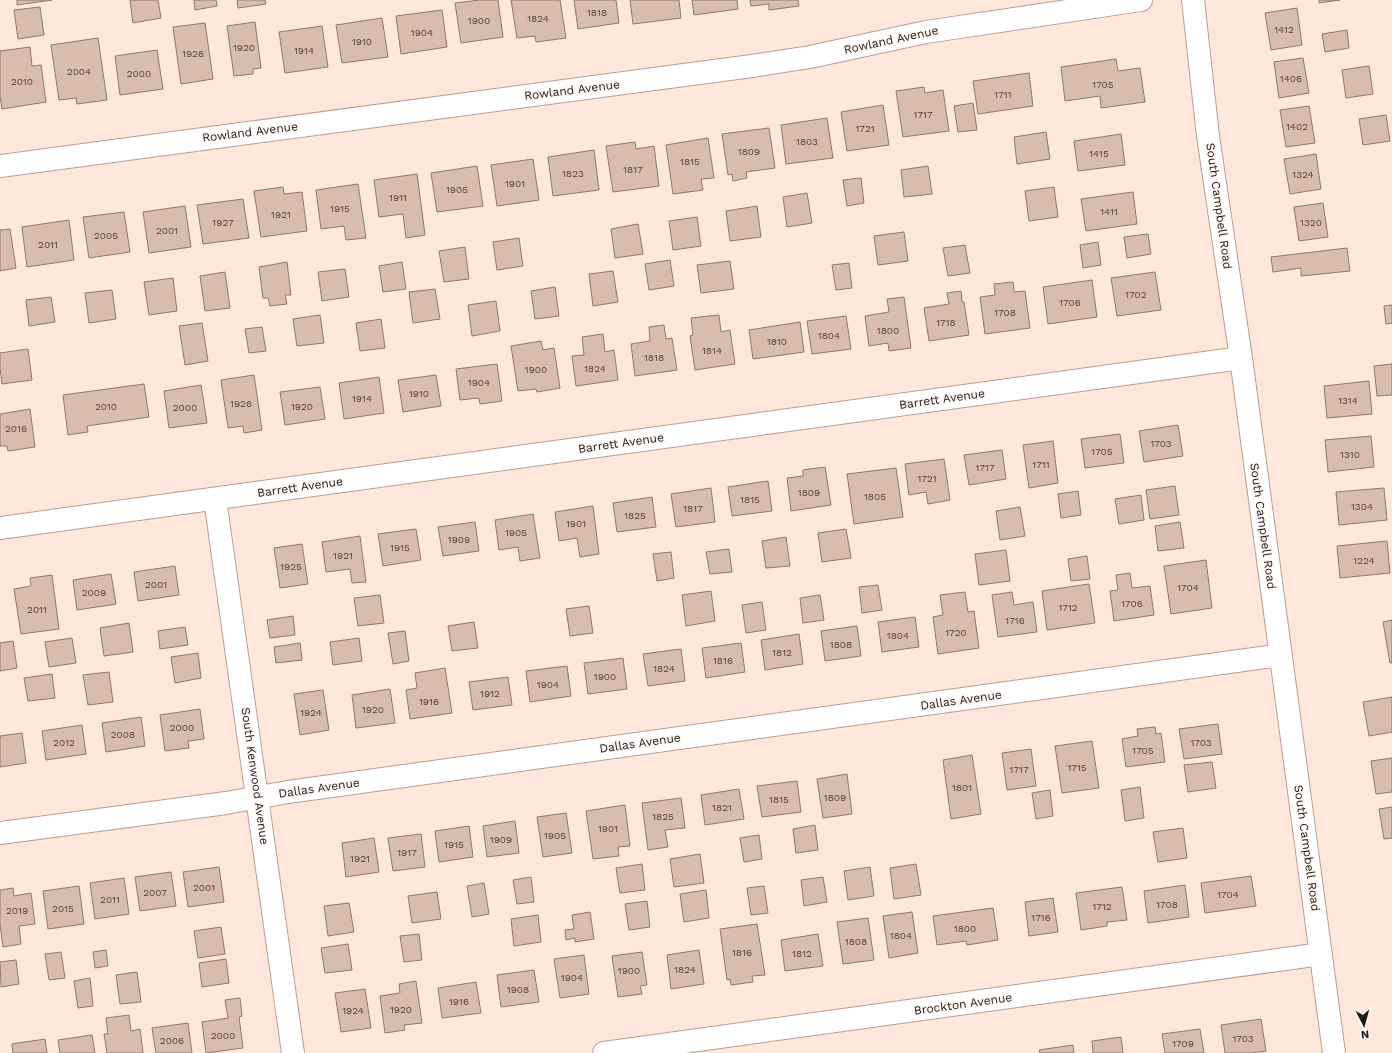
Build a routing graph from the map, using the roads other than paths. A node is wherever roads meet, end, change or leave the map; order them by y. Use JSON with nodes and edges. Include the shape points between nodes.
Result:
{"nodes":[{"id":1,"x":1141,"y":0,"type":"edge"},
{"id":2,"x":1193,"y":0,"type":"edge"},
{"id":3,"x":0,"y":166,"type":"edge"},
{"id":4,"x":1241,"y":358,"type":"junction"},
{"id":5,"x":215,"y":499,"type":"junction"},
{"id":6,"x":0,"y":528,"type":"edge"},
{"id":7,"x":1281,"y":655,"type":"junction"},
{"id":8,"x":258,"y":797,"type":"junction"},
{"id":9,"x":0,"y":833,"type":"edge"},
{"id":10,"x":1322,"y":954,"type":"junction"},
{"id":11,"x":293,"y":1053,"type":"edge"},
{"id":12,"x":604,"y":1053,"type":"edge"},
{"id":13,"x":1334,"y":1053,"type":"edge"}],
"edges":[{"from":1,"to":3,"type":"street","name":"Rowland Avenue","via":[[926,32],[810,57],[752,66]]},
{"from":2,"to":4,"type":"street","name":"South Campbell Road","via":[[1208,136]]},
{"from":4,"to":5,"type":"street","name":"Barrett Avenue"},
{"from":4,"to":7,"type":"street","name":"South Campbell Road"},
{"from":5,"to":6,"type":"street","name":"Barrett Avenue"},
{"from":5,"to":8,"type":"street","name":"South Kenwood Avenue"},
{"from":7,"to":8,"type":"street","name":"Dallas Avenue"},
{"from":7,"to":10,"type":"street","name":"South Campbell Road"},
{"from":8,"to":9,"type":"street","name":"Dallas Avenue"},
{"from":8,"to":11,"type":"street","name":"South Kenwood Avenue"},
{"from":10,"to":12,"type":"street","name":"Brockton Avenue"},
{"from":10,"to":13,"type":"street","name":"South Campbell Road"}]}
